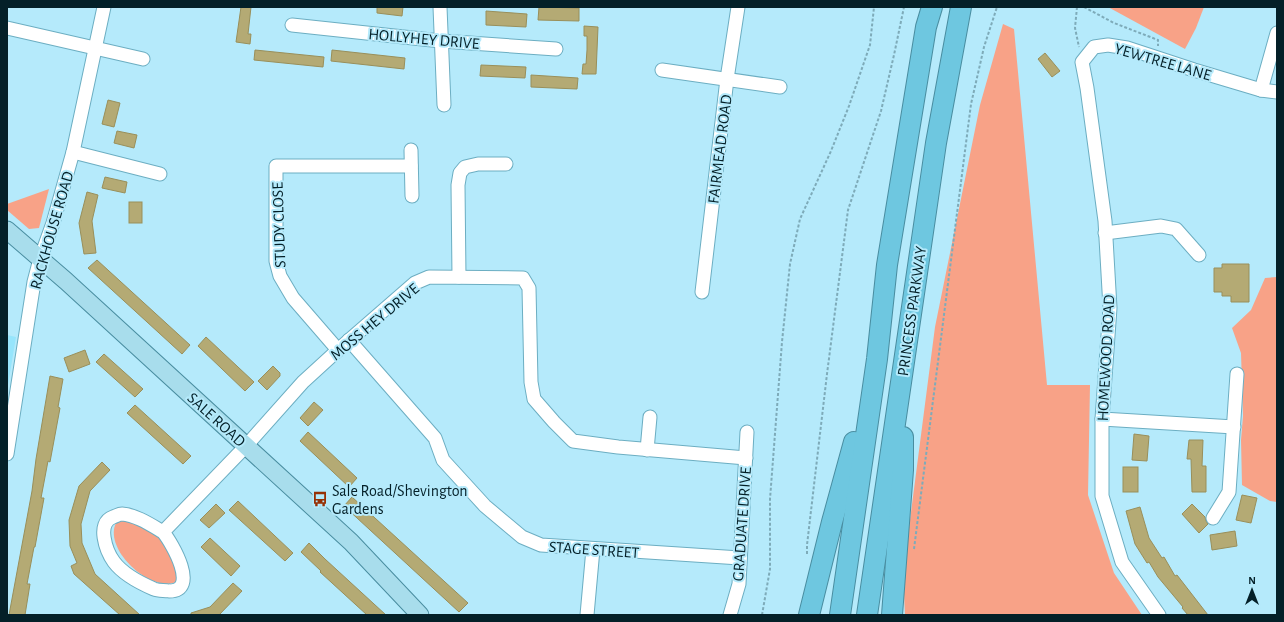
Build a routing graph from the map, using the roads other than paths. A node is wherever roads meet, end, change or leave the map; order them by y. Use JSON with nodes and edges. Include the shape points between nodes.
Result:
{"nodes":[{"id":1,"x":104,"y":7,"type":"edge"},
{"id":2,"x":440,"y":7,"type":"edge"},
{"id":3,"x":738,"y":7,"type":"edge"},
{"id":4,"x":928,"y":7,"type":"edge"},
{"id":5,"x":932,"y":7,"type":"edge"},
{"id":6,"x":961,"y":7,"type":"edge"},
{"id":7,"x":975,"y":7,"type":"edge"},
{"id":8,"x":292,"y":25,"type":"dead end"},
{"id":9,"x":926,"y":27,"type":"junction"},
{"id":10,"x":7,"y":28,"type":"edge"},
{"id":11,"x":1277,"y":33,"type":"edge"},
{"id":12,"x":441,"y":41,"type":"junction"},
{"id":13,"x":95,"y":47,"type":"junction"},
{"id":14,"x":556,"y":49,"type":"dead end"},
{"id":15,"x":143,"y":59,"type":"dead end"},
{"id":16,"x":662,"y":70,"type":"dead end"},
{"id":17,"x":727,"y":79,"type":"junction"},
{"id":18,"x":780,"y":87,"type":"dead end"},
{"id":19,"x":1087,"y":88,"type":"joint"},
{"id":20,"x":1261,"y":90,"type":"junction"},
{"id":21,"x":1277,"y":92,"type":"edge"},
{"id":22,"x":444,"y":105,"type":"dead end"},
{"id":23,"x":936,"y":143,"type":"junction"},
{"id":24,"x":411,"y":150,"type":"dead end"},
{"id":25,"x":73,"y":152,"type":"junction"},
{"id":26,"x":506,"y":164,"type":"dead end"},
{"id":27,"x":411,"y":166,"type":"junction"},
{"id":28,"x":160,"y":174,"type":"dead end"},
{"id":29,"x":412,"y":196,"type":"dead end"},
{"id":30,"x":7,"y":230,"type":"edge"},
{"id":31,"x":1105,"y":233,"type":"junction"},
{"id":32,"x":1199,"y":255,"type":"dead end"},
{"id":33,"x":40,"y":259,"type":"junction"},
{"id":34,"x":459,"y":277,"type":"junction"},
{"id":35,"x":702,"y":292,"type":"dead end"},
{"id":36,"x":349,"y":340,"type":"junction"},
{"id":37,"x":338,"y":350,"type":"junction"},
{"id":38,"x":877,"y":359,"type":"junction"},
{"id":39,"x":903,"y":370,"type":"junction"},
{"id":40,"x":1237,"y":374,"type":"dead end"},
{"id":41,"x":650,"y":417,"type":"dead end"},
{"id":42,"x":1102,"y":419,"type":"junction"},
{"id":43,"x":1234,"y":427,"type":"junction"},
{"id":44,"x":747,"y":432,"type":"dead end"},
{"id":45,"x":246,"y":446,"type":"junction"},
{"id":46,"x":647,"y":450,"type":"junction"},
{"id":47,"x":7,"y":454,"type":"edge"},
{"id":48,"x":746,"y":458,"type":"junction"},
{"id":49,"x":1213,"y":518,"type":"dead end"},
{"id":50,"x":163,"y":532,"type":"junction"},
{"id":51,"x":593,"y":549,"type":"junction"},
{"id":52,"x":740,"y":558,"type":"junction"},
{"id":53,"x":420,"y":615,"type":"edge"},
{"id":54,"x":587,"y":615,"type":"edge"},
{"id":55,"x":730,"y":615,"type":"edge"},
{"id":56,"x":809,"y":615,"type":"edge"},
{"id":57,"x":840,"y":615,"type":"edge"},
{"id":58,"x":867,"y":615,"type":"edge"},
{"id":59,"x":892,"y":615,"type":"edge"},
{"id":60,"x":1159,"y":615,"type":"edge"}],
"edges":[{"from":1,"to":13,"type":"street","name":"RACKHOUSE ROAD"},
{"from":2,"to":12,"type":"street"},
{"from":3,"to":17,"type":"street","name":"FAIRMEAD ROAD"},
{"from":4,"to":9,"type":"highway"},
{"from":5,"to":9,"type":"highway","name":"PRINCESS PARKWAY"},
{"from":6,"to":23,"type":"highway","name":"PRINCESS PARKWAY"},
{"from":7,"to":23,"type":"highway"},
{"from":8,"to":12,"type":"street","name":"HOLLYHEY DRIVE"},
{"from":9,"to":38,"type":"highway","name":"PRINCESS PARKWAY","via":[[887,265]]},
{"from":10,"to":13,"type":"street"},
{"from":11,"to":20,"type":"street"},
{"from":12,"to":14,"type":"street","name":"HOLLYHEY DRIVE"},
{"from":12,"to":22,"type":"street"},
{"from":13,"to":15,"type":"street"},
{"from":13,"to":25,"type":"street","name":"RACKHOUSE ROAD"},
{"from":16,"to":17,"type":"street"},
{"from":17,"to":18,"type":"street"},
{"from":17,"to":35,"type":"street","name":"FAIRMEAD ROAD"},
{"from":19,"to":20,"type":"street","name":"YEWTREE LANE","via":[[1082,62],[1094,47],[1108,45],[1127,48]]},
{"from":19,"to":31,"type":"street","name":"HOMEWOOD ROAD"},
{"from":20,"to":21,"type":"street","name":"YEWTREE LANE"},
{"from":23,"to":39,"type":"highway","name":"PRINCESS PARKWAY"},
{"from":24,"to":27,"type":"street"},
{"from":25,"to":28,"type":"street"},
{"from":25,"to":33,"type":"street","name":"RACKHOUSE ROAD"},
{"from":26,"to":34,"type":"street","via":[[464,167],[460,174]]},
{"from":27,"to":29,"type":"street"},
{"from":27,"to":37,"type":"street","name":"STUDY CLOSE","via":[[276,166],[276,261],[280,276],[293,298]]},
{"from":30,"to":33,"type":"main road","name":"SALE ROAD"},
{"from":31,"to":32,"type":"street","via":[[1161,226],[1176,229]]},
{"from":31,"to":42,"type":"street","name":"HOMEWOOD ROAD","via":[[1110,308]]},
{"from":33,"to":45,"type":"main road","name":"SALE ROAD"},
{"from":33,"to":47,"type":"street","name":"RACKHOUSE ROAD","via":[[34,282]]},
{"from":34,"to":36,"type":"street","name":"MOSS HEY DRIVE","via":[[429,277],[415,283]]},
{"from":34,"to":46,"type":"street","name":"MOSS HEY DRIVE","via":[[523,278],[529,288],[531,382],[534,399],[573,441]]},
{"from":36,"to":37,"type":"street","name":"MOSS HEY DRIVE"},
{"from":36,"to":51,"type":"street","name":"STAGE STREET","via":[[435,438],[443,460],[485,506],[522,537],[541,545]]},
{"from":37,"to":45,"type":"street","name":"MOSS HEY DRIVE","via":[[303,382]]},
{"from":38,"to":56,"type":"highway"},
{"from":38,"to":57,"type":"highway","name":"PRINCESS PARKWAY"},
{"from":39,"to":58,"type":"highway","name":"PRINCESS PARKWAY"},
{"from":39,"to":59,"type":"highway","via":[[903,470]]},
{"from":40,"to":43,"type":"street"},
{"from":41,"to":46,"type":"street"},
{"from":42,"to":43,"type":"street"},
{"from":42,"to":60,"type":"street","name":"HOMEWOOD ROAD","via":[[1102,496],[1122,562]]},
{"from":43,"to":49,"type":"street","via":[[1229,492]]},
{"from":44,"to":48,"type":"street","name":"GRADUATE DRIVE"},
{"from":45,"to":50,"type":"street","name":"MOSS HEY DRIVE"},
{"from":45,"to":53,"type":"main road","name":"SALE ROAD","via":[[351,542]]},
{"from":46,"to":48,"type":"street","name":"MOSS HEY DRIVE"},
{"from":48,"to":52,"type":"street","name":"GRADUATE DRIVE"},
{"from":50,"to":50,"type":"street","via":[[145,521],[121,514],[110,518],[103,528],[105,544],[114,562],[127,574],[157,590],[172,591],[183,584],[183,571],[170,541]]},
{"from":51,"to":52,"type":"street","name":"STAGE STREET"},
{"from":51,"to":54,"type":"street"},
{"from":52,"to":55,"type":"street","name":"GRADUATE DRIVE","via":[[739,584]]}]}
